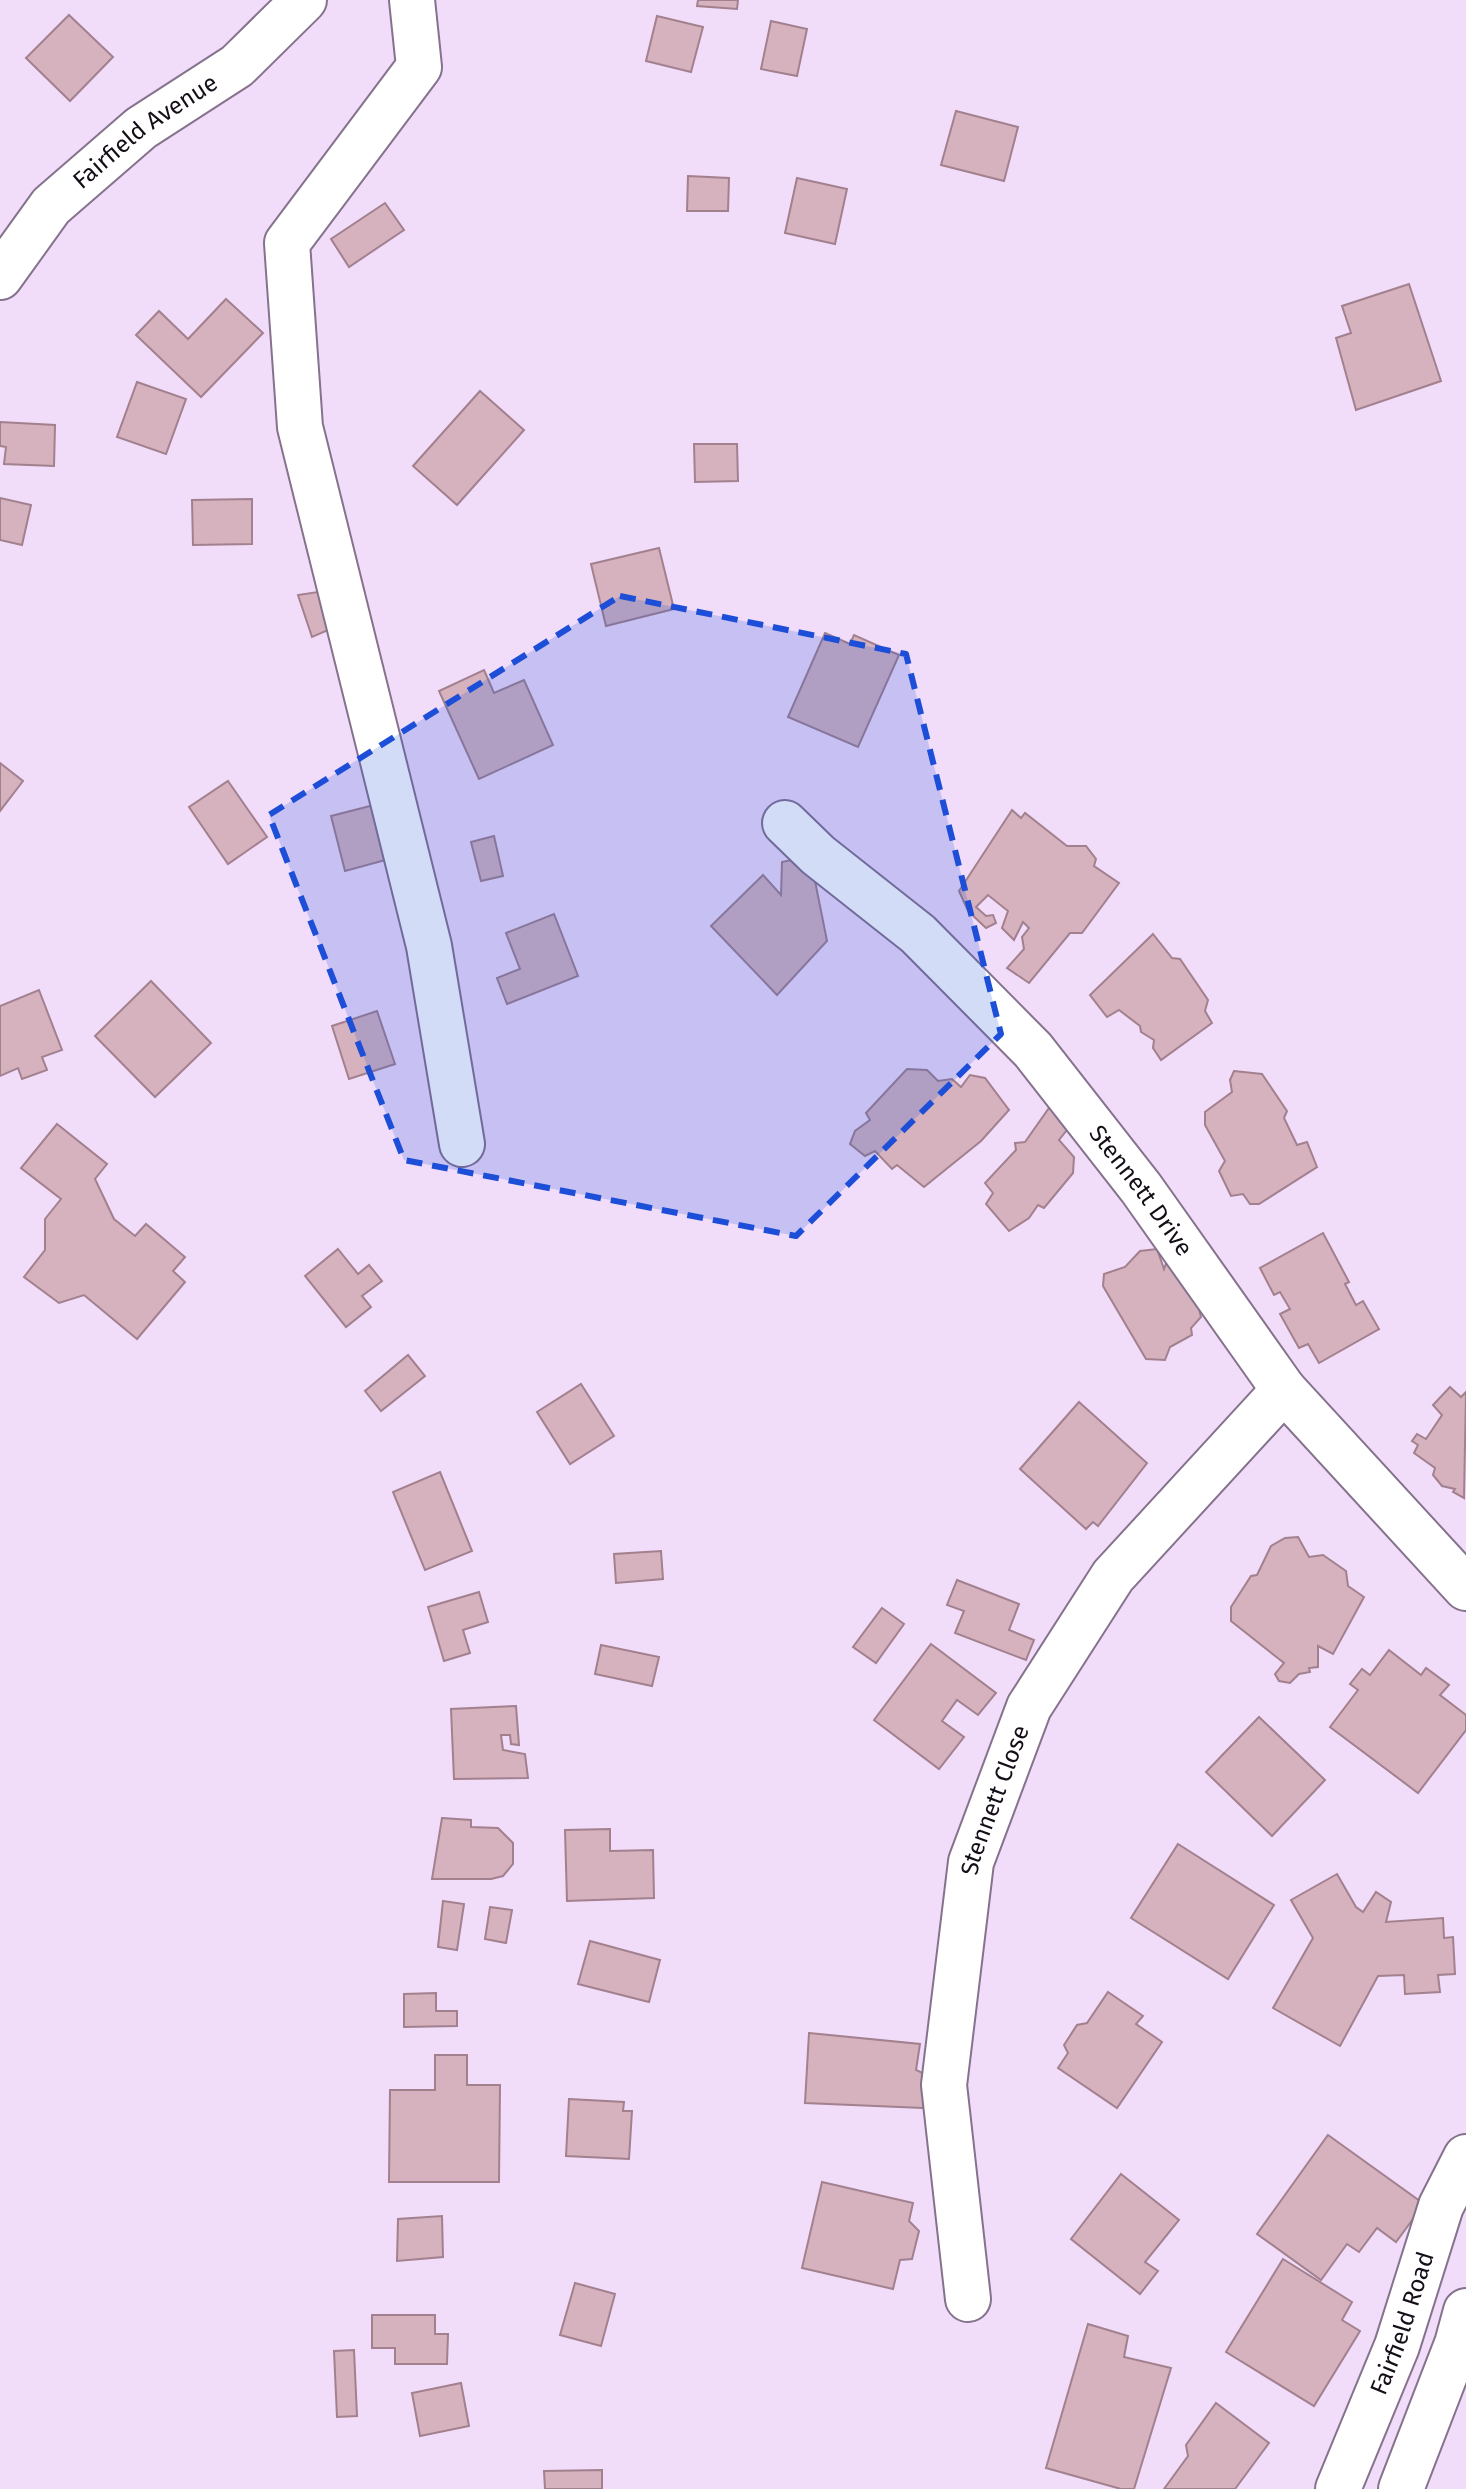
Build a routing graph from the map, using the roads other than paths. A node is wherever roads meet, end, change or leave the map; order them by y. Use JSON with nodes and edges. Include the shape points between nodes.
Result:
{"nodes":[{"id":1,"x":304,"y":0,"type":"edge"},
{"id":2,"x":412,"y":0,"type":"edge"},
{"id":3,"x":0,"y":277,"type":"edge"},
{"id":4,"x":785,"y":823,"type":"dead end"},
{"id":5,"x":462,"y":1144,"type":"dead end"},
{"id":6,"x":1284,"y":1390,"type":"junction"},
{"id":7,"x":1466,"y":1588,"type":"edge"},
{"id":8,"x":1466,"y":2157,"type":"edge"},
{"id":9,"x":968,"y":2299,"type":"dead end"},
{"id":10,"x":1466,"y":2311,"type":"edge"},
{"id":11,"x":1338,"y":2489,"type":"edge"},
{"id":12,"x":1401,"y":2489,"type":"edge"}],
"edges":[{"from":1,"to":3,"type":"street","name":"Fairfield Avenue","via":[[237,66],[141,128],[51,206]]},
{"from":2,"to":5,"type":"street","via":[[419,67],[287,243],[300,427],[429,946]]},
{"from":4,"to":6,"type":"street","name":"Stennett Drive","via":[[918,934],[1033,1050],[1141,1188]]},
{"from":6,"to":7,"type":"street","name":"Stennett Drive"},
{"from":6,"to":9,"type":"street","name":"Stennett Close","via":[[1113,1576],[1029,1707],[971,1862],[944,2085]]},
{"from":8,"to":11,"type":"street","name":"Fairfield Road","via":[[1441,2206],[1397,2346]]},
{"from":10,"to":12,"type":"street"}]}
